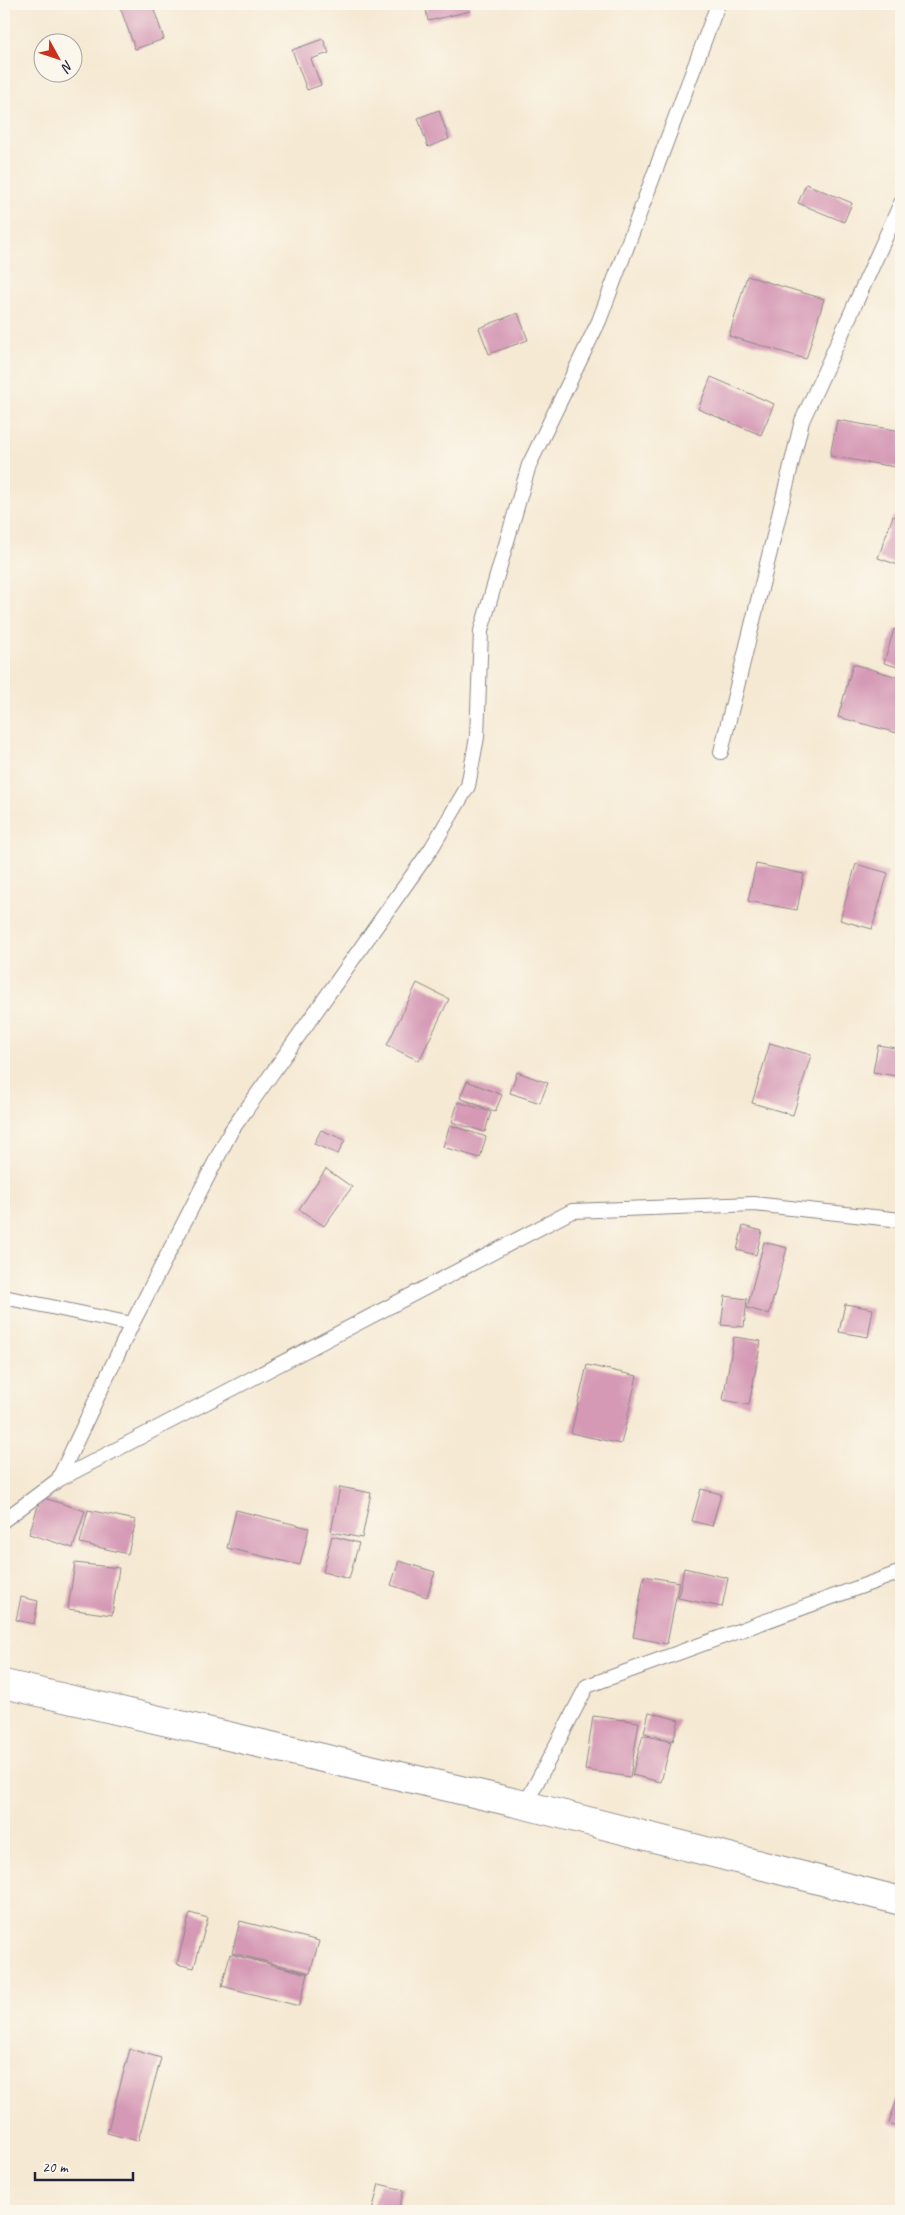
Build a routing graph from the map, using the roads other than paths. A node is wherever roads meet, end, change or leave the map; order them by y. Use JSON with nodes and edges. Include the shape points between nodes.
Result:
{"nodes":[{"id":1,"x":718,"y":4,"type":"edge"},
{"id":2,"x":901,"y":203,"type":"edge"},
{"id":3,"x":721,"y":752,"type":"dead end"},
{"id":4,"x":901,"y":1220,"type":"edge"},
{"id":5,"x":4,"y":1297,"type":"edge"},
{"id":6,"x":132,"y":1324,"type":"junction"},
{"id":7,"x":58,"y":1480,"type":"junction"},
{"id":8,"x":4,"y":1520,"type":"edge"},
{"id":9,"x":901,"y":1572,"type":"edge"},
{"id":10,"x":4,"y":1684,"type":"edge"},
{"id":11,"x":525,"y":1805,"type":"junction"},
{"id":12,"x":901,"y":1901,"type":"edge"}],
"edges":[{"from":1,"to":6,"type":"lane","via":[[599,321],[529,465],[481,632],[477,737],[468,786],[431,849],[231,1131]]},
{"from":2,"to":3,"type":"lane","via":[[802,421]]},
{"from":4,"to":7,"type":"lane","via":[[754,1204],[572,1210]]},
{"from":5,"to":6,"type":"lane"},
{"from":6,"to":7,"type":"lane"},
{"from":7,"to":8,"type":"lane"},
{"from":9,"to":11,"type":"lane","via":[[587,1686]]},
{"from":10,"to":11,"type":"street"},
{"from":11,"to":12,"type":"street"}]}
